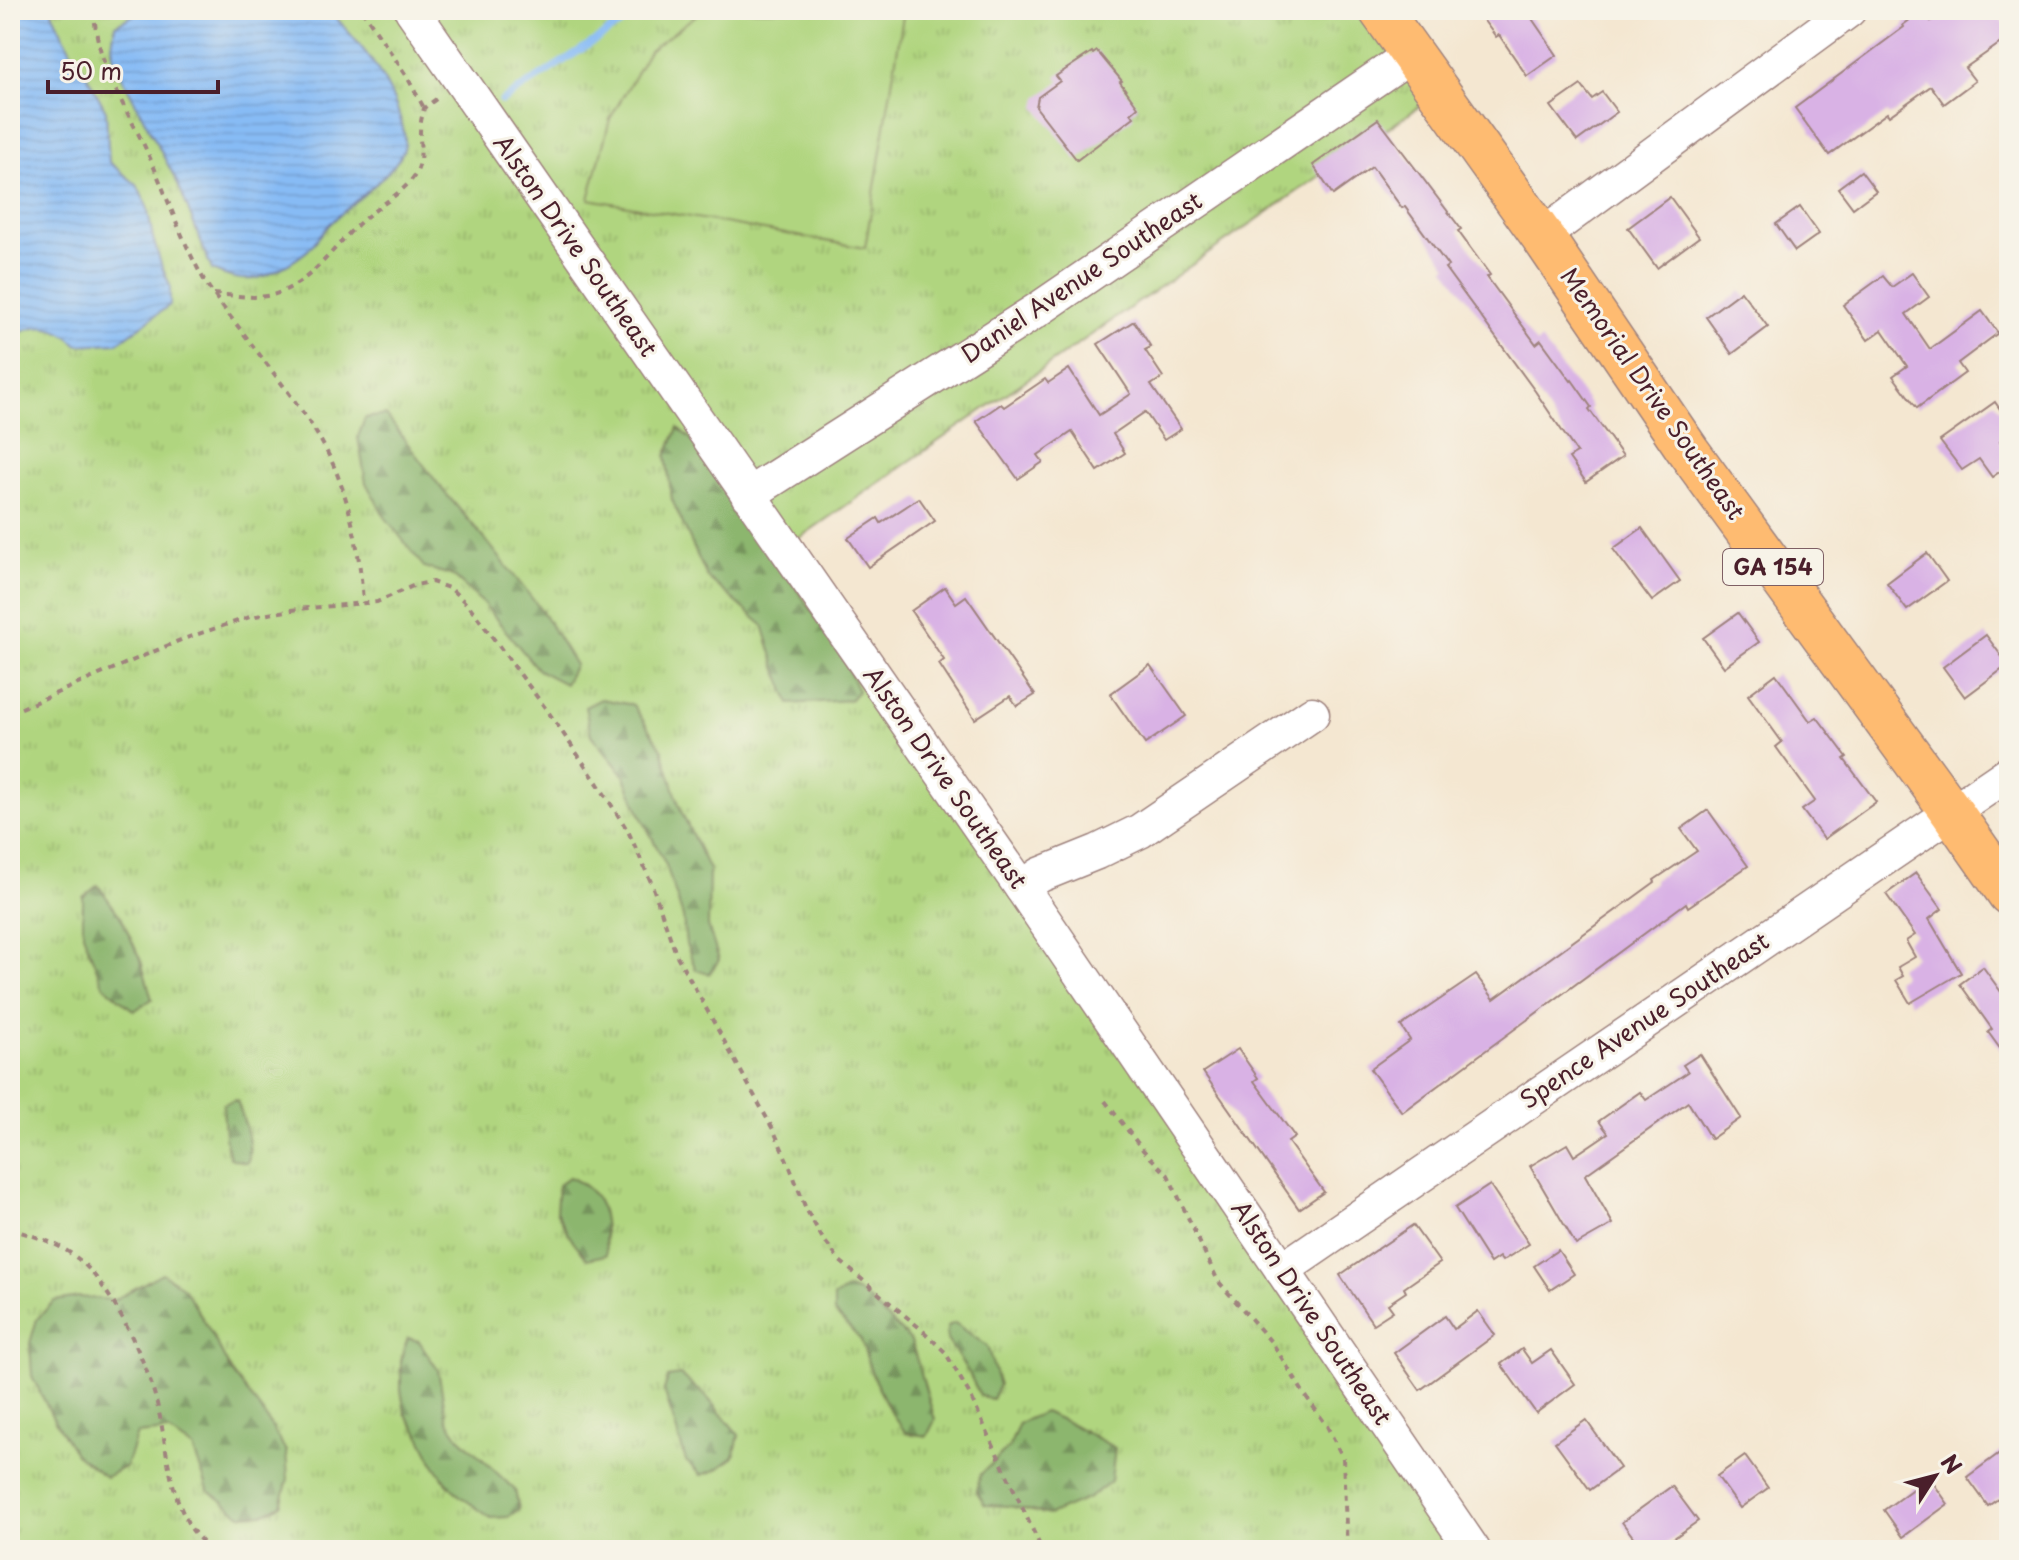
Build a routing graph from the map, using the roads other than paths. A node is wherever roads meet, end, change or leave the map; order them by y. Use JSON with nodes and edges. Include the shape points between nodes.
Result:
{"nodes":[{"id":1,"x":412,"y":10,"type":"edge"},
{"id":2,"x":1380,"y":10,"type":"edge"},
{"id":3,"x":1849,"y":10,"type":"edge"},
{"id":4,"x":1412,"y":54,"type":"junction"},
{"id":5,"x":1542,"y":236,"type":"junction"},
{"id":6,"x":748,"y":495,"type":"junction"},
{"id":7,"x":1312,"y":714,"type":"dead end"},
{"id":8,"x":2009,"y":773,"type":"edge"},
{"id":9,"x":1951,"y":811,"type":"junction"},
{"id":10,"x":1022,"y":888,"type":"junction"},
{"id":11,"x":2009,"y":894,"type":"edge"},
{"id":12,"x":1282,"y":1270,"type":"junction"},
{"id":13,"x":1473,"y":1550,"type":"edge"}],
"edges":[{"from":1,"to":6,"type":"street","name":"Alston Drive Southeast"},
{"from":2,"to":4,"type":"main road","name":"Memorial Drive Southeast","number":"GA 154"},
{"from":3,"to":5,"type":"street"},
{"from":4,"to":5,"type":"main road","name":"Memorial Drive Southeast","number":"GA 154"},
{"from":4,"to":6,"type":"street","name":"Daniel Avenue Southeast","via":[[1039,309]]},
{"from":5,"to":9,"type":"main road","name":"Memorial Drive Southeast","number":"GA 154","via":[[1689,452]]},
{"from":6,"to":10,"type":"street","name":"Alston Drive Southeast"},
{"from":7,"to":10,"type":"street","via":[[1140,831]]},
{"from":8,"to":9,"type":"street","name":"Spence Avenue Southeast"},
{"from":9,"to":11,"type":"main road","name":"Memorial Drive Southeast","number":"GA 154"},
{"from":9,"to":12,"type":"street","name":"Spence Avenue Southeast"},
{"from":10,"to":12,"type":"street","name":"Alston Drive Southeast"},
{"from":12,"to":13,"type":"street","name":"Alston Drive Southeast"}]}
